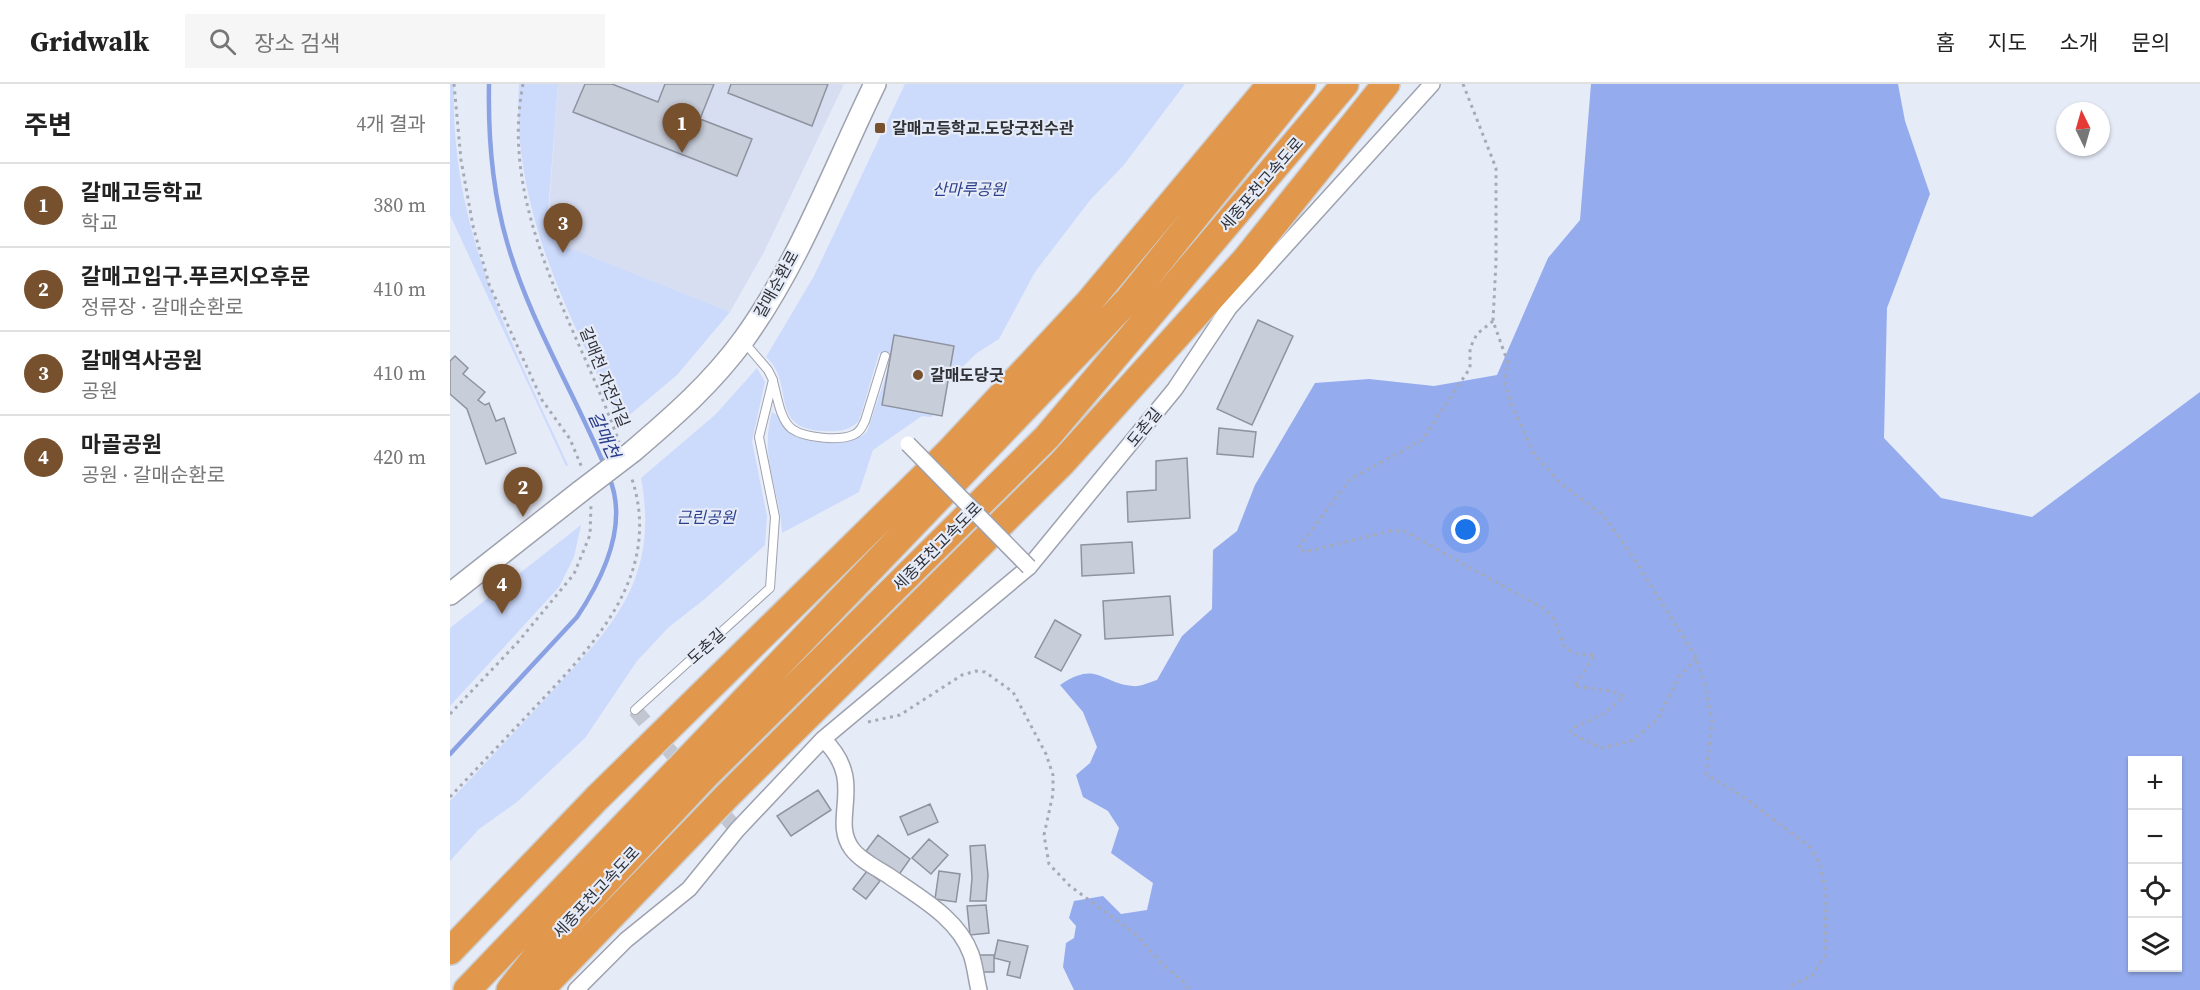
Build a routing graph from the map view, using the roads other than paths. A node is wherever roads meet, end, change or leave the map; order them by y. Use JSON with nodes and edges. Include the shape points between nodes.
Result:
{"nodes":[{"id":1,"x":874,"y":84,"type":"edge"},
{"id":2,"x":1271,"y":84,"type":"edge"},
{"id":3,"x":1302,"y":84,"type":"edge"},
{"id":4,"x":1345,"y":84,"type":"edge"},
{"id":5,"x":1386,"y":84,"type":"edge"},
{"id":6,"x":1432,"y":84,"type":"edge"},
{"id":7,"x":743,"y":341,"type":"junction"},
{"id":8,"x":885,"y":356,"type":"dead end"},
{"id":9,"x":773,"y":380,"type":"junction"},
{"id":10,"x":908,"y":444,"type":"dead end"},
{"id":11,"x":1029,"y":567,"type":"junction"},
{"id":12,"x":450,"y":594,"type":"edge"},
{"id":13,"x":635,"y":710,"type":"dead end"},
{"id":14,"x":823,"y":738,"type":"junction"},
{"id":15,"x":450,"y":951,"type":"edge"},
{"id":16,"x":467,"y":990,"type":"edge"},
{"id":17,"x":510,"y":990,"type":"edge"},
{"id":18,"x":540,"y":990,"type":"edge"},
{"id":19,"x":576,"y":990,"type":"edge"},
{"id":20,"x":979,"y":990,"type":"edge"}],
"edges":[{"from":1,"to":7,"type":"street","name":"갈매순환로","via":[[790,261]]},
{"from":2,"to":15,"type":"highway","via":[[1089,302],[948,453],[597,798]]},
{"from":3,"to":16,"type":"highway","name":"세종포천고속도로","via":[[1129,299]]},
{"from":4,"to":17,"type":"highway","name":"세종포천고속도로","via":[[1047,437],[705,776],[539,953]]},
{"from":5,"to":18,"type":"highway","via":[[1246,259],[1062,463],[728,795]]},
{"from":6,"to":11,"type":"street","name":"도촌길","via":[[1229,308],[1175,389]]},
{"from":7,"to":9,"type":"lane"},
{"from":7,"to":12,"type":"street","name":"갈매순환로","bridge":true,"via":[[692,401],[627,452],[586,496]]},
{"from":8,"to":9,"type":"lane","via":[[865,421],[852,435],[822,436],[792,429],[784,419]]},
{"from":9,"to":13,"type":"lane","name":"도촌길","via":[[759,437],[775,517],[770,588]]},
{"from":10,"to":11,"type":"street","bridge":true},
{"from":11,"to":14,"type":"street","name":"도촌길"},
{"from":14,"to":19,"type":"street","name":"도촌길","via":[[736,830],[689,889],[626,940]]},
{"from":14,"to":20,"type":"street","via":[[836,751],[843,766],[848,792],[844,833],[852,849],[937,910],[962,933]]}]}
